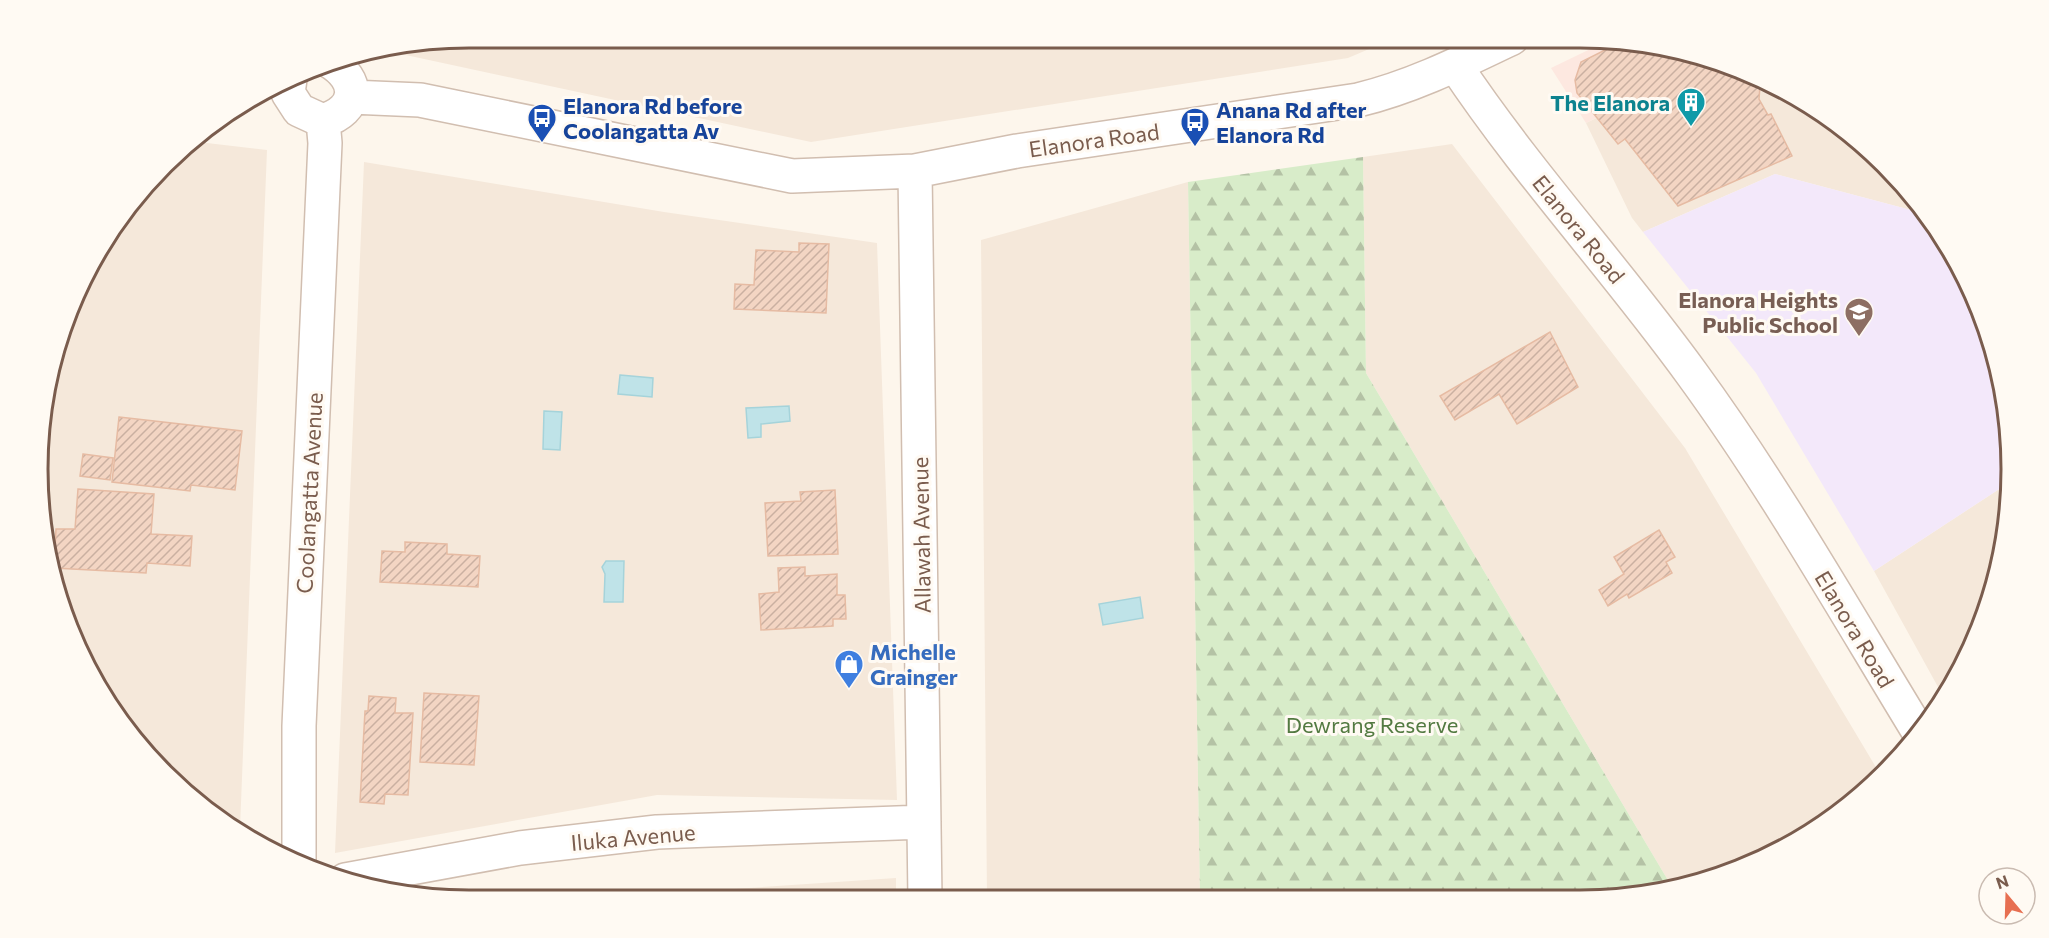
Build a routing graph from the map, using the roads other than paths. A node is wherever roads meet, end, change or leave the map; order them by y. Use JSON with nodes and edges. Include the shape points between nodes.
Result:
{"nodes":[{"id":1,"x":1491,"y":48,"type":"edge"},
{"id":2,"x":1455,"y":65,"type":"junction"},
{"id":3,"x":338,"y":69,"type":"edge"},
{"id":4,"x":288,"y":89,"type":"edge"},
{"id":5,"x":351,"y":98,"type":"junction"},
{"id":6,"x":323,"y":121,"type":"junction"},
{"id":7,"x":915,"y":171,"type":"junction"},
{"id":8,"x":1914,"y":725,"type":"edge"},
{"id":9,"x":924,"y":822,"type":"junction"},
{"id":10,"x":299,"y":854,"type":"edge"},
{"id":11,"x":363,"y":877,"type":"edge"},
{"id":12,"x":926,"y":890,"type":"edge"}],
"edges":[{"from":1,"to":2,"type":"street"},
{"from":2,"to":7,"type":"street","name":"Elanora Road","via":[[1358,100],[1017,151]]},
{"from":2,"to":8,"type":"street","name":"Elanora Road","via":[[1622,282],[1764,477]]},
{"from":3,"to":5,"type":"street","via":[[346,75]]},
{"from":4,"to":6,"type":"street","via":[[299,110]]},
{"from":5,"to":6,"type":"street","via":[[337,117]]},
{"from":5,"to":7,"type":"street","name":"Elanora Road","via":[[420,100],[792,176]]},
{"from":6,"to":10,"type":"street","name":"Coolangatta Avenue","via":[[299,726]]},
{"from":7,"to":9,"type":"street","name":"Allawah Avenue"},
{"from":9,"to":11,"type":"street","name":"Iluka Avenue","via":[[657,832],[520,848]]},
{"from":9,"to":12,"type":"street","name":"Allawah Avenue"}]}
